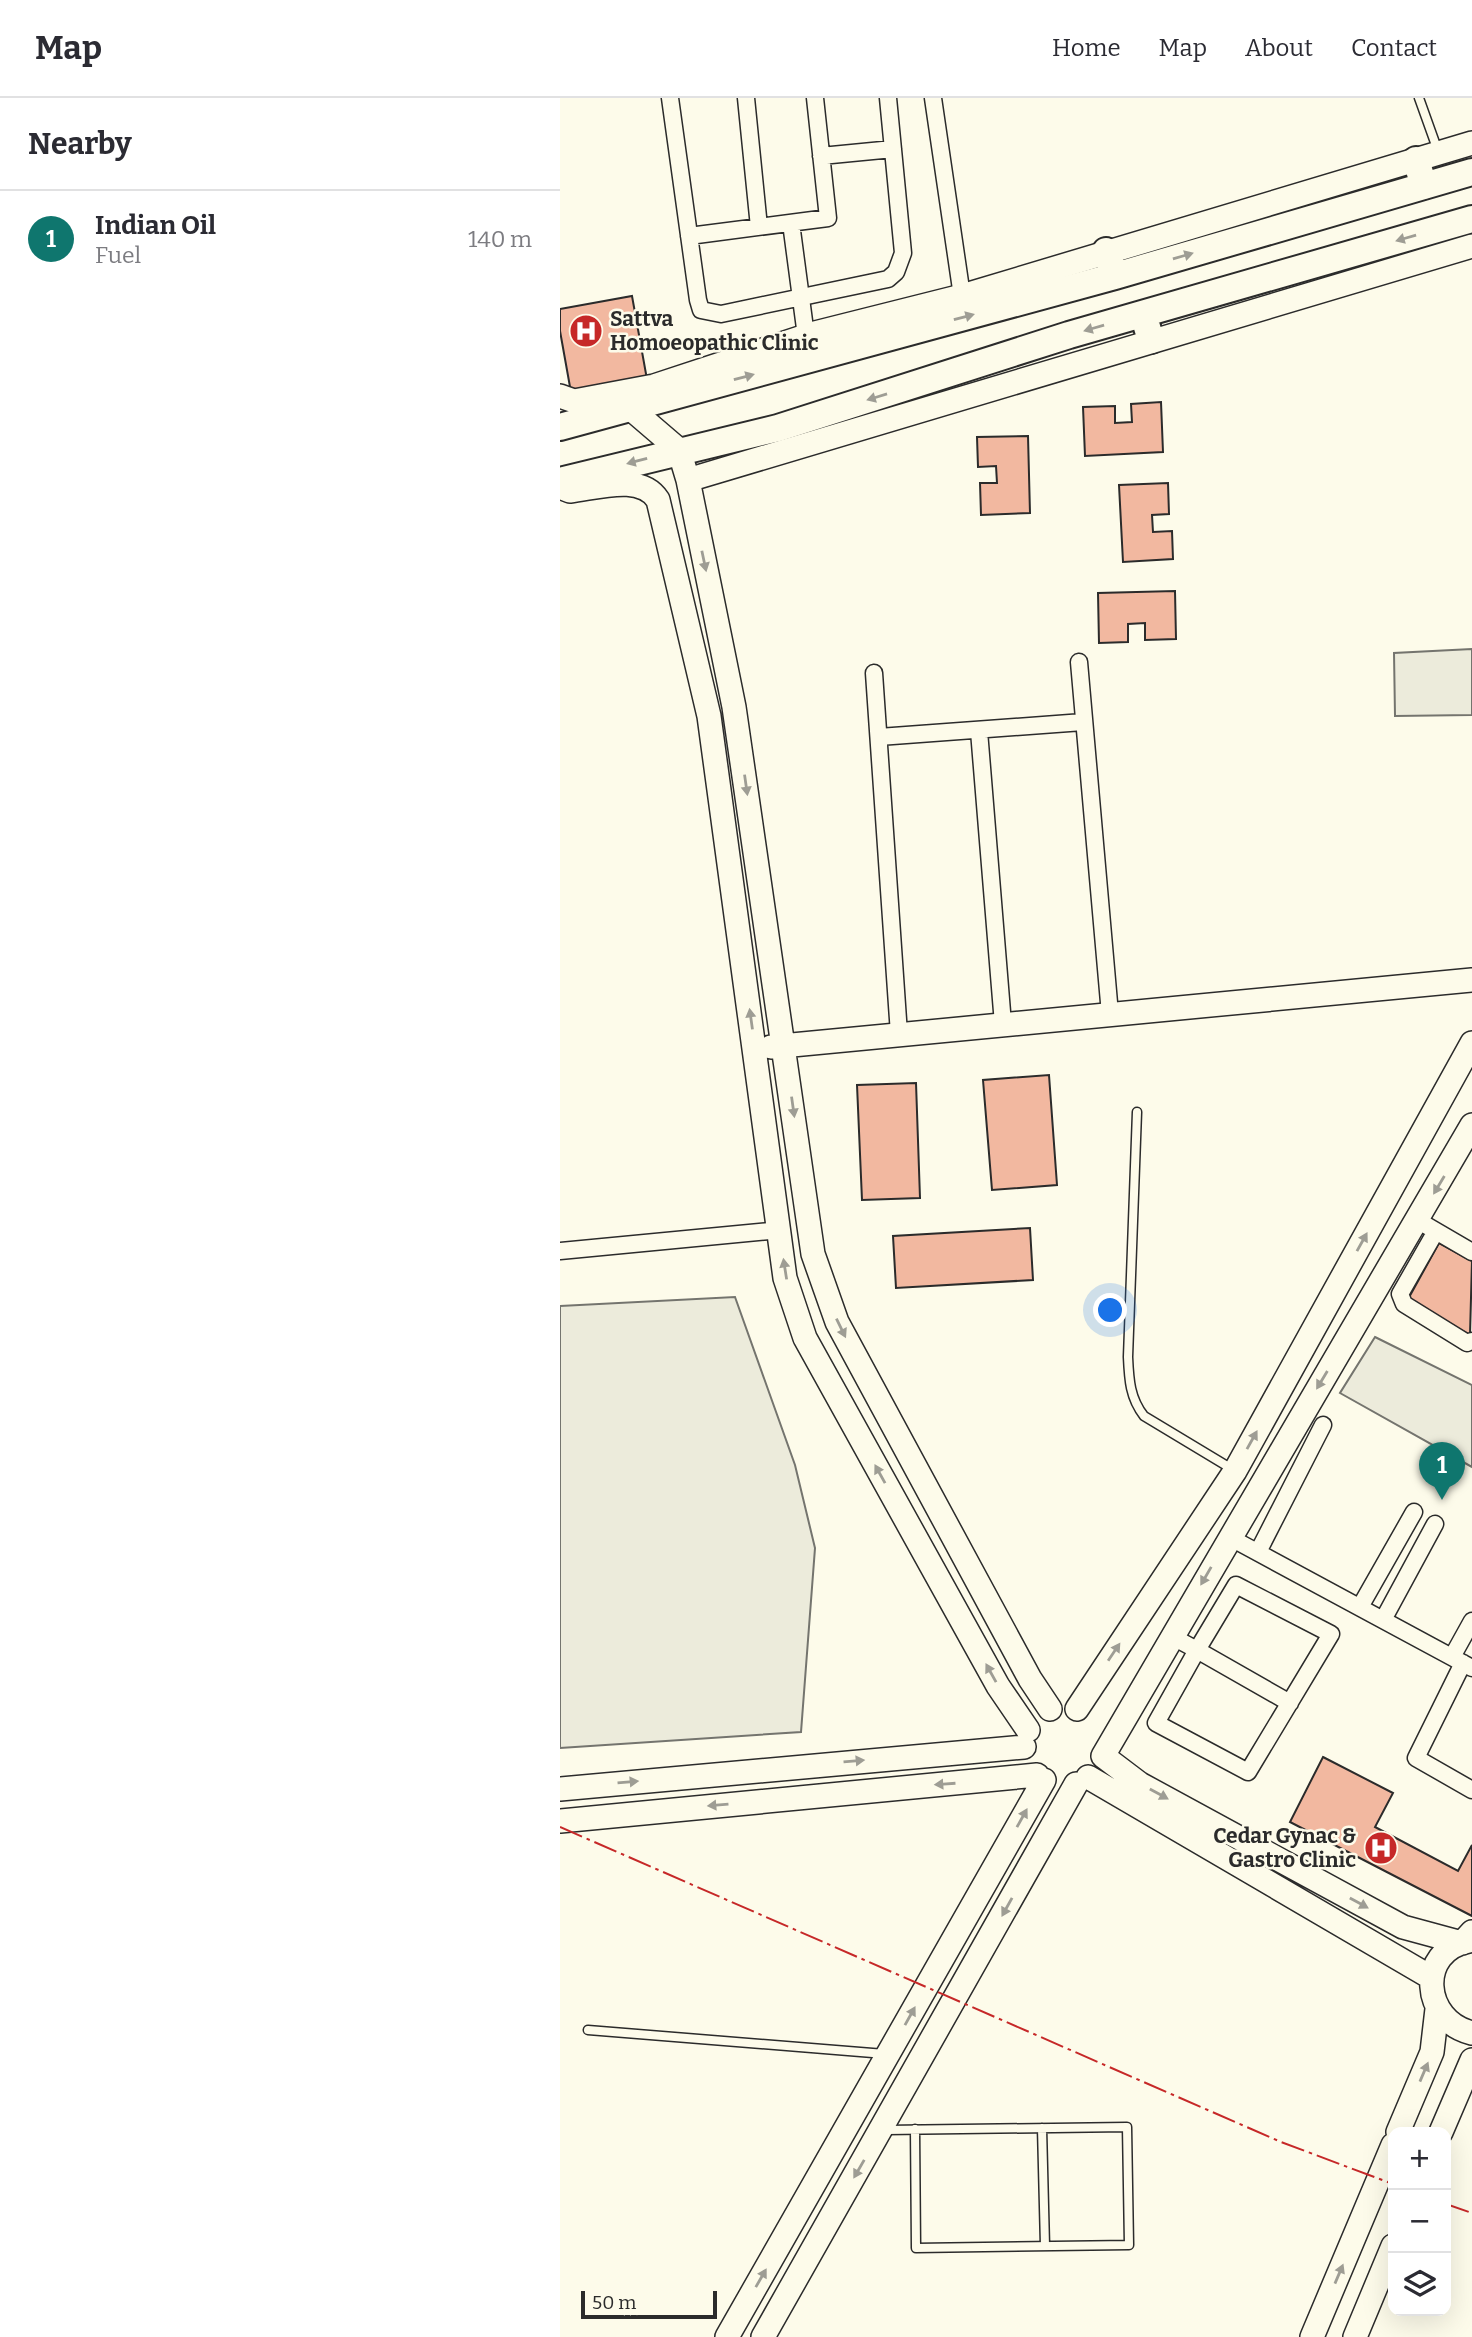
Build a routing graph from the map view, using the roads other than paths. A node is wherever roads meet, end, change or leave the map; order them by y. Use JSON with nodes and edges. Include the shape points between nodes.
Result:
{"nodes":[{"id":1,"x":670,"y":98,"type":"edge"},
{"id":2,"x":746,"y":98,"type":"edge"},
{"id":3,"x":815,"y":98,"type":"edge"},
{"id":4,"x":888,"y":98,"type":"edge"},
{"id":5,"x":933,"y":98,"type":"edge"},
{"id":6,"x":1419,"y":98,"type":"edge"},
{"id":7,"x":1472,"y":143,"type":"edge"},
{"id":8,"x":893,"y":149,"type":"junction"},
{"id":9,"x":821,"y":156,"type":"junction"},
{"id":10,"x":1427,"y":157,"type":"junction"},
{"id":11,"x":1472,"y":172,"type":"edge"},
{"id":12,"x":1424,"y":186,"type":"junction"},
{"id":13,"x":1472,"y":219,"type":"edge"},
{"id":14,"x":791,"y":223,"type":"junction"},
{"id":15,"x":759,"y":227,"type":"junction"},
{"id":16,"x":689,"y":236,"type":"junction"},
{"id":17,"x":1472,"y":246,"type":"edge"},
{"id":18,"x":1111,"y":264,"type":"junction"},
{"id":19,"x":800,"y":296,"type":"junction"},
{"id":20,"x":962,"y":296,"type":"junction"},
{"id":21,"x":1143,"y":314,"type":"junction"},
{"id":22,"x":806,"y":336,"type":"junction"},
{"id":23,"x":1151,"y":340,"type":"junction"},
{"id":24,"x":560,"y":396,"type":"edge"},
{"id":25,"x":630,"y":408,"type":"junction"},
{"id":26,"x":560,"y":427,"type":"edge"},
{"id":27,"x":679,"y":450,"type":"junction"},
{"id":28,"x":688,"y":480,"type":"junction"},
{"id":29,"x":560,"y":481,"type":"edge"},
{"id":30,"x":560,"y":487,"type":"edge"},
{"id":31,"x":1079,"y":662,"type":"dead end"},
{"id":32,"x":874,"y":673,"type":"dead end"},
{"id":33,"x":1083,"y":722,"type":"junction"},
{"id":34,"x":979,"y":731,"type":"junction"},
{"id":35,"x":879,"y":737,"type":"junction"},
{"id":36,"x":1472,"y":980,"type":"edge"},
{"id":37,"x":1110,"y":1014,"type":"junction"},
{"id":38,"x":1003,"y":1024,"type":"junction"},
{"id":39,"x":900,"y":1034,"type":"junction"},
{"id":40,"x":1472,"y":1043,"type":"edge"},
{"id":41,"x":785,"y":1044,"type":"junction"},
{"id":42,"x":755,"y":1049,"type":"junction"},
{"id":43,"x":1137,"y":1112,"type":"dead end"},
{"id":44,"x":1472,"y":1125,"type":"edge"},
{"id":45,"x":1427,"y":1226,"type":"junction"},
{"id":46,"x":780,"y":1230,"type":"junction"},
{"id":47,"x":560,"y":1251,"type":"edge"},
{"id":48,"x":1472,"y":1252,"type":"edge"},
{"id":49,"x":1472,"y":1341,"type":"edge"},
{"id":50,"x":1323,"y":1425,"type":"dead end"},
{"id":51,"x":1235,"y":1471,"type":"junction"},
{"id":52,"x":1414,"y":1512,"type":"dead end"},
{"id":53,"x":1435,"y":1524,"type":"dead end"},
{"id":54,"x":1229,"y":1537,"type":"junction"},
{"id":55,"x":1258,"y":1552,"type":"junction"},
{"id":56,"x":1360,"y":1607,"type":"junction"},
{"id":57,"x":1383,"y":1620,"type":"junction"},
{"id":58,"x":1472,"y":1620,"type":"edge"},
{"id":59,"x":1171,"y":1636,"type":"junction"},
{"id":60,"x":1197,"y":1650,"type":"junction"},
{"id":61,"x":1462,"y":1662,"type":"edge"},
{"id":62,"x":1290,"y":1703,"type":"junction"},
{"id":63,"x":1050,"y":1709,"type":"junction"},
{"id":64,"x":1077,"y":1709,"type":"junction"},
{"id":65,"x":1026,"y":1739,"type":"junction"},
{"id":66,"x":1102,"y":1756,"type":"junction"},
{"id":67,"x":1040,"y":1777,"type":"junction"},
{"id":68,"x":1082,"y":1780,"type":"junction"},
{"id":69,"x":560,"y":1788,"type":"edge"},
{"id":70,"x":1472,"y":1790,"type":"edge"},
{"id":71,"x":560,"y":1821,"type":"edge"},
{"id":72,"x":1469,"y":1938,"type":"edge"},
{"id":73,"x":1432,"y":1978,"type":"junction"},
{"id":74,"x":1437,"y":2009,"type":"junction"},
{"id":75,"x":588,"y":2030,"type":"dead end"},
{"id":76,"x":1472,"y":2033,"type":"edge"},
{"id":77,"x":889,"y":2054,"type":"junction"},
{"id":78,"x":1472,"y":2060,"type":"edge"},
{"id":79,"x":1400,"y":2127,"type":"edge"},
{"id":80,"x":1443,"y":2127,"type":"edge"},
{"id":81,"x":915,"y":2129,"type":"junction"},
{"id":82,"x":1042,"y":2129,"type":"junction"},
{"id":83,"x":883,"y":2130,"type":"junction"},
{"id":84,"x":1388,"y":2157,"type":"edge"},
{"id":85,"x":1045,"y":2246,"type":"junction"},
{"id":86,"x":1390,"y":2253,"type":"edge"},
{"id":87,"x":727,"y":2337,"type":"edge"},
{"id":88,"x":763,"y":2337,"type":"edge"},
{"id":89,"x":1312,"y":2337,"type":"edge"},
{"id":90,"x":1355,"y":2337,"type":"edge"}],
"edges":[{"from":1,"to":16,"type":"street"},
{"from":2,"to":15,"type":"street"},
{"from":3,"to":9,"type":"street"},
{"from":4,"to":8,"type":"street"},
{"from":5,"to":20,"type":"street"},
{"from":6,"to":10,"type":"lane"},
{"from":7,"to":10,"type":"street"},
{"from":8,"to":9,"type":"street"},
{"from":8,"to":19,"type":"street","via":[[903,253],[896,272],[888,279]]},
{"from":9,"to":14,"type":"street","via":[[828,218]]},
{"from":10,"to":12,"type":"main road"},
{"from":10,"to":18,"type":"street"},
{"from":11,"to":12,"type":"main road"},
{"from":18,"to":12,"type":"main road","one_way":true},
{"from":13,"to":21,"type":"main road","one_way":true},
{"from":14,"to":15,"type":"street"},
{"from":14,"to":19,"type":"street"},
{"from":15,"to":16,"type":"street"},
{"from":16,"to":19,"type":"street","via":[[701,310],[720,314]]},
{"from":17,"to":23,"type":"street"},
{"from":18,"to":20,"type":"street"},
{"from":25,"to":18,"type":"main road","one_way":true},
{"from":19,"to":22,"type":"street"},
{"from":20,"to":22,"type":"street"},
{"from":21,"to":23,"type":"main road"},
{"from":21,"to":27,"type":"main road","one_way":true,"via":[[778,428]]},
{"from":22,"to":24,"type":"street","via":[[653,386],[574,401]]},
{"from":23,"to":28,"type":"street"},
{"from":25,"to":26,"type":"main road"},
{"from":25,"to":27,"type":"street"},
{"from":27,"to":28,"type":"street"},
{"from":27,"to":29,"type":"main road","one_way":true},
{"from":28,"to":41,"type":"street","one_way":true,"via":[[734,708]]},
{"from":42,"to":30,"type":"street","one_way":true,"via":[[709,716],[658,500],[639,484],[570,491]]},
{"from":31,"to":33,"type":"street"},
{"from":32,"to":35,"type":"street"},
{"from":33,"to":34,"type":"street"},
{"from":33,"to":37,"type":"street"},
{"from":34,"to":35,"type":"street"},
{"from":34,"to":38,"type":"street"},
{"from":35,"to":39,"type":"street"},
{"from":36,"to":37,"type":"street"},
{"from":37,"to":38,"type":"street"},
{"from":38,"to":39,"type":"street"},
{"from":39,"to":41,"type":"street"},
{"from":51,"to":40,"type":"street","one_way":true},
{"from":41,"to":42,"type":"street"},
{"from":41,"to":63,"type":"street","one_way":true,"via":[[813,1254],[837,1322]]},
{"from":42,"to":46,"type":"street"},
{"from":43,"to":51,"type":"lane","via":[[1130,1389],[1144,1416]]},
{"from":44,"to":45,"type":"street","one_way":true},
{"from":45,"to":48,"type":"street"},
{"from":45,"to":49,"type":"street","via":[[1400,1294],[1404,1304],[1467,1343]]},
{"from":45,"to":54,"type":"street","one_way":true},
{"from":46,"to":47,"type":"street"},
{"from":65,"to":46,"type":"street","one_way":true,"via":[[805,1338],[785,1278]]},
{"from":50,"to":55,"type":"street"},
{"from":64,"to":51,"type":"street","one_way":true},
{"from":52,"to":56,"type":"street"},
{"from":53,"to":57,"type":"street"},
{"from":54,"to":55,"type":"street"},
{"from":54,"to":59,"type":"street","one_way":true},
{"from":55,"to":56,"type":"street"},
{"from":56,"to":57,"type":"street"},
{"from":57,"to":61,"type":"street"},
{"from":58,"to":61,"type":"street"},
{"from":59,"to":60,"type":"street"},
{"from":59,"to":66,"type":"street"},
{"from":60,"to":62,"type":"street"},
{"from":60,"to":62,"type":"street","via":[[1236,1585],[1331,1633]]},
{"from":60,"to":62,"type":"street","via":[[1156,1723],[1248,1772]]},
{"from":61,"to":70,"type":"street","via":[[1416,1758]]},
{"from":63,"to":64,"type":"street"},
{"from":63,"to":65,"type":"street","via":[[1038,1716]]},
{"from":64,"to":66,"type":"street","via":[[1098,1725]]},
{"from":65,"to":67,"type":"street","via":[[1026,1758]]},
{"from":69,"to":65,"type":"street","one_way":true},
{"from":66,"to":68,"type":"street"},
{"from":66,"to":72,"type":"street","one_way":true,"via":[[1140,1784],[1403,1927]]},
{"from":67,"to":68,"type":"street","via":[[1059,1786]]},
{"from":67,"to":71,"type":"street","one_way":true},
{"from":77,"to":67,"type":"street","one_way":true},
{"from":68,"to":73,"type":"street"},
{"from":68,"to":83,"type":"street","one_way":true},
{"from":72,"to":73,"type":"street","via":[[1448,1950]]},
{"from":73,"to":74,"type":"street"},
{"from":74,"to":76,"type":"street","via":[[1447,2021]]},
{"from":79,"to":74,"type":"street","one_way":true,"via":[[1432,2052]]},
{"from":75,"to":77,"type":"lane"},
{"from":87,"to":77,"type":"street","one_way":true},
{"from":78,"to":80,"type":"street"},
{"from":81,"to":82,"type":"lane"},
{"from":81,"to":83,"type":"lane"},
{"from":81,"to":85,"type":"lane","via":[[916,2248]]},
{"from":82,"to":85,"type":"lane"},
{"from":82,"to":85,"type":"lane","via":[[1128,2127],[1129,2245]]},
{"from":83,"to":88,"type":"street","one_way":true},
{"from":89,"to":84,"type":"street","one_way":true},
{"from":86,"to":90,"type":"street"}]}
